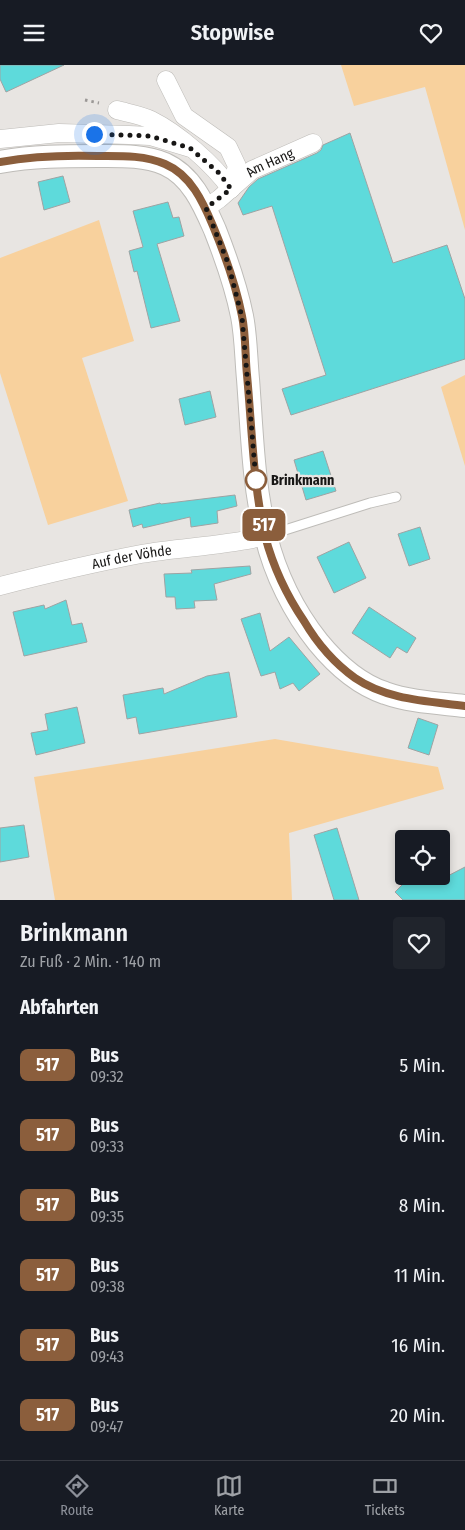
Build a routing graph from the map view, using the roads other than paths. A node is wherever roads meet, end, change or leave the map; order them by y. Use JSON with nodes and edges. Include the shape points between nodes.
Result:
{"nodes":[{"id":1,"x":166,"y":80,"type":"dead end"},
{"id":2,"x":117,"y":109,"type":"dead end"},
{"id":3,"x":0,"y":139,"type":"edge"},
{"id":4,"x":313,"y":143,"type":"dead end"},
{"id":5,"x":190,"y":148,"type":"junction"},
{"id":6,"x":0,"y":162,"type":"edge"},
{"id":7,"x":231,"y":189,"type":"junction"},
{"id":8,"x":206,"y":208,"type":"junction"},
{"id":9,"x":396,"y":497,"type":"dead end"},
{"id":10,"x":266,"y":536,"type":"junction"},
{"id":11,"x":0,"y":586,"type":"edge"},
{"id":12,"x":465,"y":706,"type":"edge"}],
"edges":[{"from":1,"to":7,"type":"street","name":"Am Hang","via":[[184,116],[228,147],[237,166]]},
{"from":2,"to":5,"type":"street","via":[[150,119],[177,135]]},
{"from":3,"to":5,"type":"street","via":[[59,133],[130,135],[150,136]]},
{"from":4,"to":7,"type":"street","name":"Am Hang","via":[[252,170]]},
{"from":5,"to":7,"type":"street","via":[[219,173]]},
{"from":6,"to":8,"type":"street","via":[[50,155],[148,159],[177,171],[189,182]]},
{"from":7,"to":8,"type":"street","name":"Am Hang"},
{"from":8,"to":10,"type":"street","via":[[228,263],[242,317],[256,480]]},
{"from":9,"to":10,"type":"lane"},
{"from":10,"to":11,"type":"street","name":"Auf der Vöhde","via":[[142,554]]},
{"from":10,"to":12,"type":"street","via":[[293,605],[336,663],[355,678],[384,693]]}]}
